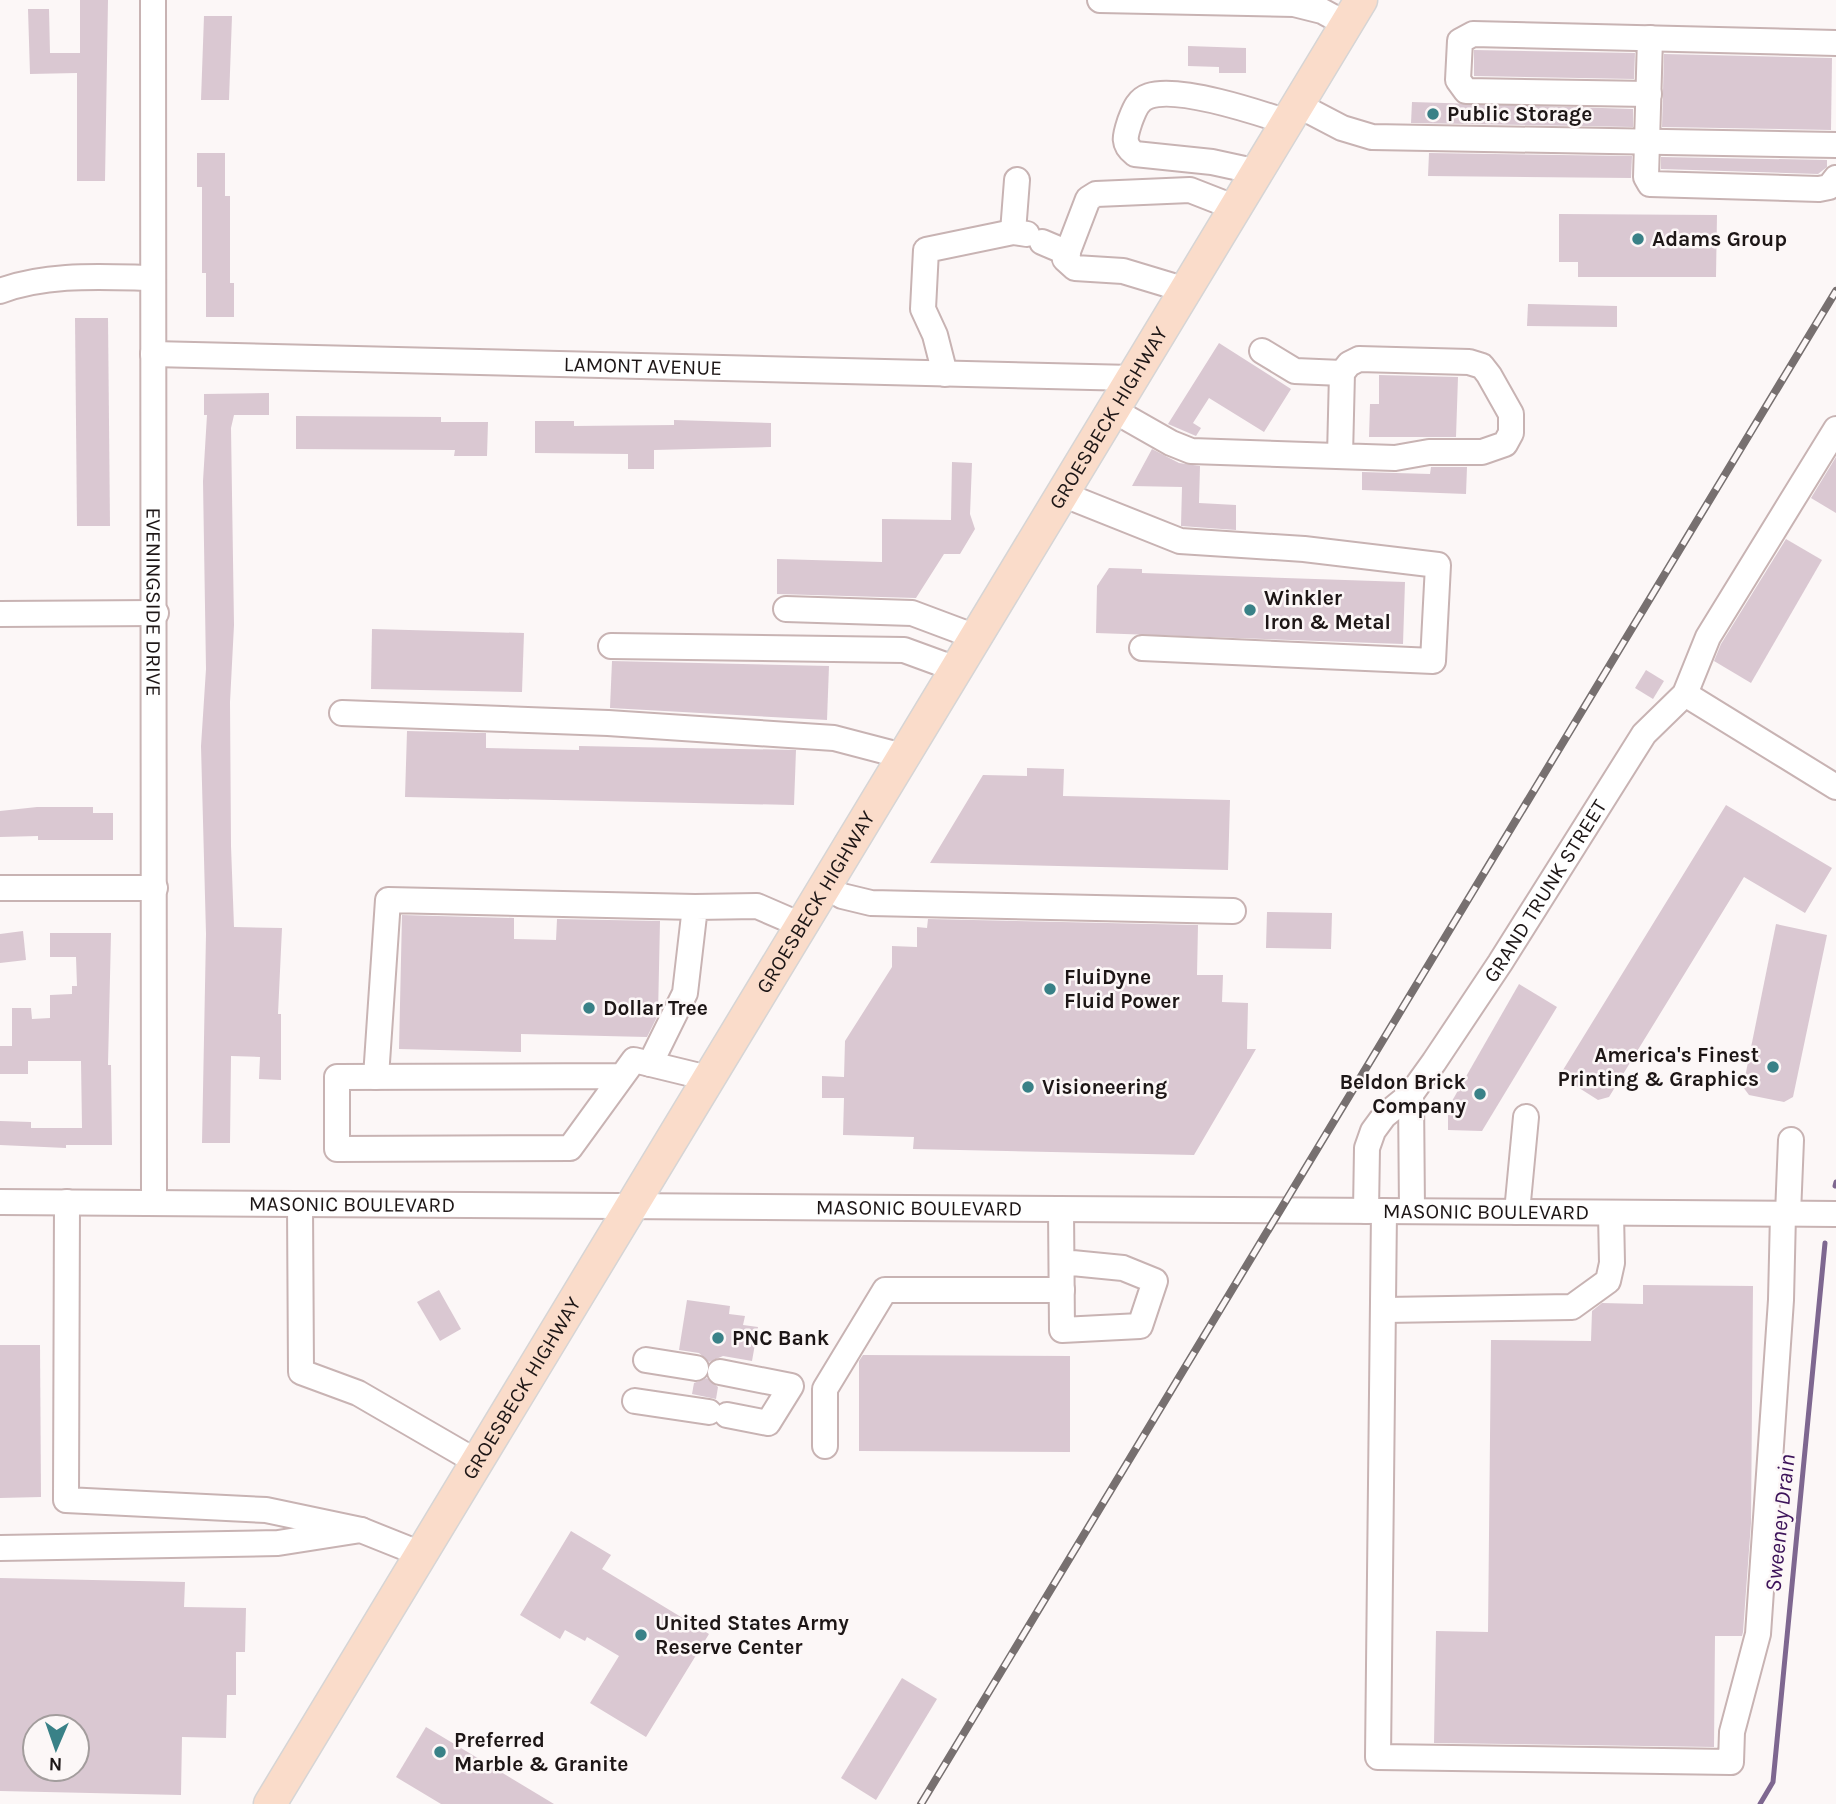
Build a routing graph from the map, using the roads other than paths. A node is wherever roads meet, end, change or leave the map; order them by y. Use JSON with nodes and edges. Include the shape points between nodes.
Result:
{"nodes":[{"id":1,"x":153,"y":0,"type":"edge"},
{"id":2,"x":1100,"y":0,"type":"edge"},
{"id":3,"x":1354,"y":12,"type":"edge"},
{"id":4,"x":1650,"y":38,"type":"junction"},
{"id":5,"x":1836,"y":43,"type":"edge"},
{"id":6,"x":1649,"y":94,"type":"junction"},
{"id":7,"x":1293,"y":113,"type":"junction"},
{"id":8,"x":1647,"y":143,"type":"junction"},
{"id":9,"x":1836,"y":145,"type":"edge"},
{"id":10,"x":1258,"y":172,"type":"junction"},
{"id":11,"x":1836,"y":178,"type":"edge"},
{"id":12,"x":1017,"y":180,"type":"dead end"},
{"id":13,"x":1236,"y":208,"type":"junction"},
{"id":14,"x":1027,"y":236,"type":"junction"},
{"id":15,"x":1068,"y":253,"type":"junction"},
{"id":16,"x":153,"y":278,"type":"junction"},
{"id":17,"x":1186,"y":289,"type":"junction"},
{"id":18,"x":0,"y":291,"type":"edge"},
{"id":19,"x":1262,"y":351,"type":"dead end"},
{"id":20,"x":153,"y":354,"type":"junction"},
{"id":21,"x":1342,"y":373,"type":"junction"},
{"id":22,"x":945,"y":374,"type":"junction"},
{"id":23,"x":1133,"y":378,"type":"junction"},
{"id":24,"x":1113,"y":410,"type":"junction"},
{"id":25,"x":1836,"y":429,"type":"edge"},
{"id":26,"x":1340,"y":456,"type":"junction"},
{"id":27,"x":1062,"y":494,"type":"junction"},
{"id":28,"x":786,"y":609,"type":"dead end"},
{"id":29,"x":156,"y":613,"type":"junction"},
{"id":30,"x":0,"y":614,"type":"edge"},
{"id":31,"x":976,"y":637,"type":"junction"},
{"id":32,"x":611,"y":646,"type":"dead end"},
{"id":33,"x":1142,"y":648,"type":"dead end"},
{"id":34,"x":956,"y":669,"type":"junction"},
{"id":35,"x":1685,"y":694,"type":"junction"},
{"id":36,"x":342,"y":713,"type":"dead end"},
{"id":37,"x":903,"y":756,"type":"junction"},
{"id":38,"x":1836,"y":787,"type":"edge"},
{"id":39,"x":825,"y":886,"type":"junction"},
{"id":40,"x":0,"y":888,"type":"edge"},
{"id":41,"x":155,"y":888,"type":"junction"},
{"id":42,"x":695,"y":907,"type":"junction"},
{"id":43,"x":1233,"y":912,"type":"dead end"},
{"id":44,"x":801,"y":925,"type":"junction"},
{"id":45,"x":650,"y":1064,"type":"junction"},
{"id":46,"x":622,"y":1076,"type":"junction"},
{"id":47,"x":376,"y":1077,"type":"junction"},
{"id":48,"x":708,"y":1078,"type":"junction"},
{"id":49,"x":1411,"y":1094,"type":"junction"},
{"id":50,"x":1526,"y":1117,"type":"dead end"},
{"id":51,"x":1791,"y":1140,"type":"dead end"},
{"id":52,"x":0,"y":1202,"type":"edge"},
{"id":53,"x":67,"y":1202,"type":"junction"},
{"id":54,"x":154,"y":1203,"type":"junction"},
{"id":55,"x":300,"y":1205,"type":"junction"},
{"id":56,"x":631,"y":1207,"type":"junction"},
{"id":57,"x":1061,"y":1209,"type":"junction"},
{"id":58,"x":1375,"y":1211,"type":"junction"},
{"id":59,"x":1412,"y":1212,"type":"junction"},
{"id":60,"x":1517,"y":1212,"type":"junction"},
{"id":61,"x":1611,"y":1213,"type":"junction"},
{"id":62,"x":1785,"y":1214,"type":"junction"},
{"id":63,"x":1836,"y":1214,"type":"edge"},
{"id":64,"x":1062,"y":1262,"type":"junction"},
{"id":65,"x":1062,"y":1290,"type":"junction"},
{"id":66,"x":1385,"y":1310,"type":"junction"},
{"id":67,"x":646,"y":1360,"type":"dead end"},
{"id":68,"x":635,"y":1401,"type":"dead end"},
{"id":69,"x":825,"y":1446,"type":"dead end"},
{"id":70,"x":477,"y":1462,"type":"junction"},
{"id":71,"x":361,"y":1530,"type":"junction"},
{"id":72,"x":0,"y":1548,"type":"edge"},
{"id":73,"x":421,"y":1554,"type":"junction"},
{"id":74,"x":270,"y":1804,"type":"edge"}],
"edges":[{"from":1,"to":16,"type":"street","name":"EVENINGSIDE DRIVE"},
{"from":2,"to":3,"type":"street","via":[[1294,4]]},
{"from":3,"to":7,"type":"main road","name":"GROESBECK HIGHWAY"},
{"from":4,"to":5,"type":"street"},
{"from":4,"to":6,"type":"street"},
{"from":4,"to":6,"type":"street","via":[[1473,34],[1463,37],[1459,46],[1458,80],[1466,90]]},
{"from":6,"to":8,"type":"street"},
{"from":7,"to":8,"type":"street","via":[[1372,137]]},
{"from":7,"to":10,"type":"main road","name":"GROESBECK HIGHWAY"},
{"from":7,"to":10,"type":"street","via":[[1160,94],[1147,96],[1136,105],[1124,136],[1126,148],[1135,154]]},
{"from":8,"to":9,"type":"street"},
{"from":8,"to":11,"type":"street","via":[[1647,177],[1654,185],[1819,189],[1829,187]]},
{"from":10,"to":13,"type":"main road","name":"GROESBECK HIGHWAY"},
{"from":12,"to":14,"type":"street"},
{"from":13,"to":15,"type":"street","via":[[1190,190],[1096,194],[1088,199]]},
{"from":13,"to":17,"type":"main road","name":"GROESBECK HIGHWAY"},
{"from":14,"to":15,"type":"street"},
{"from":14,"to":22,"type":"street","via":[[926,250],[923,309]]},
{"from":15,"to":17,"type":"street","via":[[1065,259],[1075,268],[1123,271]]},
{"from":16,"to":18,"type":"street","via":[[56,279]]},
{"from":16,"to":20,"type":"street","name":"EVENINGSIDE DRIVE"},
{"from":17,"to":23,"type":"main road","name":"GROESBECK HIGHWAY"},
{"from":19,"to":21,"type":"street","via":[[1295,371]]},
{"from":20,"to":22,"type":"street","name":"LAMONT AVENUE"},
{"from":20,"to":29,"type":"street","name":"EVENINGSIDE DRIVE"},
{"from":21,"to":26,"type":"street"},
{"from":21,"to":26,"type":"street","via":[[1359,359],[1482,366],[1511,414],[1511,433],[1505,444],[1482,452],[1429,452],[1395,458]]},
{"from":22,"to":23,"type":"street","name":"LAMONT AVENUE"},
{"from":23,"to":24,"type":"main road","name":"GROESBECK HIGHWAY"},
{"from":24,"to":26,"type":"street","via":[[1191,451]]},
{"from":24,"to":27,"type":"main road","name":"GROESBECK HIGHWAY"},
{"from":25,"to":35,"type":"street","via":[[1707,637]]},
{"from":27,"to":31,"type":"main road","name":"GROESBECK HIGHWAY"},
{"from":27,"to":33,"type":"street","via":[[1180,541],[1438,565],[1433,661]]},
{"from":28,"to":31,"type":"street","via":[[912,612]]},
{"from":29,"to":30,"type":"street"},
{"from":29,"to":41,"type":"street","name":"EVENINGSIDE DRIVE"},
{"from":31,"to":34,"type":"main road","name":"GROESBECK HIGHWAY"},
{"from":32,"to":34,"type":"street","via":[[904,650]]},
{"from":34,"to":37,"type":"main road","name":"GROESBECK HIGHWAY"},
{"from":35,"to":38,"type":"street"},
{"from":35,"to":49,"type":"street","name":"GRAND TRUNK STREET","via":[[1644,734],[1500,963]]},
{"from":36,"to":37,"type":"street","via":[[608,723],[834,738]]},
{"from":37,"to":39,"type":"main road","name":"GROESBECK HIGHWAY"},
{"from":39,"to":43,"type":"street","via":[[842,896],[872,903]]},
{"from":39,"to":44,"type":"main road","name":"GROESBECK HIGHWAY"},
{"from":40,"to":41,"type":"street"},
{"from":41,"to":54,"type":"street","name":"EVENINGSIDE DRIVE"},
{"from":42,"to":44,"type":"street","via":[[757,906]]},
{"from":42,"to":45,"type":"street","via":[[685,993]]},
{"from":42,"to":47,"type":"street","via":[[388,900]]},
{"from":44,"to":48,"type":"main road","name":"GROESBECK HIGHWAY"},
{"from":45,"to":46,"type":"street","via":[[634,1060]]},
{"from":45,"to":48,"type":"street"},
{"from":46,"to":47,"type":"street"},
{"from":46,"to":47,"type":"street","via":[[570,1148],[337,1149],[337,1077]]},
{"from":48,"to":56,"type":"main road","name":"GROESBECK HIGHWAY"},
{"from":49,"to":58,"type":"street","name":"GRAND TRUNK STREET","via":[[1384,1116],[1369,1139]]},
{"from":49,"to":59,"type":"street"},
{"from":50,"to":60,"type":"street"},
{"from":51,"to":62,"type":"street"},
{"from":52,"to":53,"type":"street","name":"MASONIC BOULEVARD"},
{"from":53,"to":54,"type":"street","name":"MASONIC BOULEVARD"},
{"from":53,"to":71,"type":"street","via":[[66,1500],[266,1510]]},
{"from":54,"to":55,"type":"street","name":"MASONIC BOULEVARD"},
{"from":55,"to":56,"type":"street","name":"MASONIC BOULEVARD"},
{"from":55,"to":70,"type":"street","via":[[300,1372],[358,1393]]},
{"from":56,"to":57,"type":"street","name":"MASONIC BOULEVARD"},
{"from":56,"to":70,"type":"main road","name":"GROESBECK HIGHWAY"},
{"from":57,"to":58,"type":"street","name":"MASONIC BOULEVARD"},
{"from":57,"to":64,"type":"street"},
{"from":58,"to":59,"type":"street","name":"MASONIC BOULEVARD"},
{"from":58,"to":66,"type":"street","name":"GRAND TRUNK STREET"},
{"from":59,"to":60,"type":"street","name":"MASONIC BOULEVARD"},
{"from":60,"to":61,"type":"street","name":"MASONIC BOULEVARD"},
{"from":61,"to":62,"type":"street","name":"MASONIC BOULEVARD"},
{"from":61,"to":66,"type":"street","via":[[1608,1281],[1574,1307]]},
{"from":62,"to":63,"type":"street","name":"MASONIC BOULEVARD"},
{"from":62,"to":66,"type":"street","name":"GRAND TRUNK STREET","via":[[1758,1634],[1732,1732],[1731,1762],[1378,1757]]},
{"from":64,"to":65,"type":"street"},
{"from":64,"to":65,"type":"street","via":[[1123,1268],[1155,1280],[1140,1326],[1062,1330]]},
{"from":65,"to":69,"type":"street","via":[[885,1290],[825,1389]]},
{"from":67,"to":68,"type":"street","via":[[791,1386],[768,1423]]},
{"from":70,"to":73,"type":"main road","name":"GROESBECK HIGHWAY"},
{"from":71,"to":72,"type":"street","via":[[278,1543]]},
{"from":71,"to":73,"type":"street"},
{"from":73,"to":74,"type":"main road","name":"GROESBECK HIGHWAY"}]}
